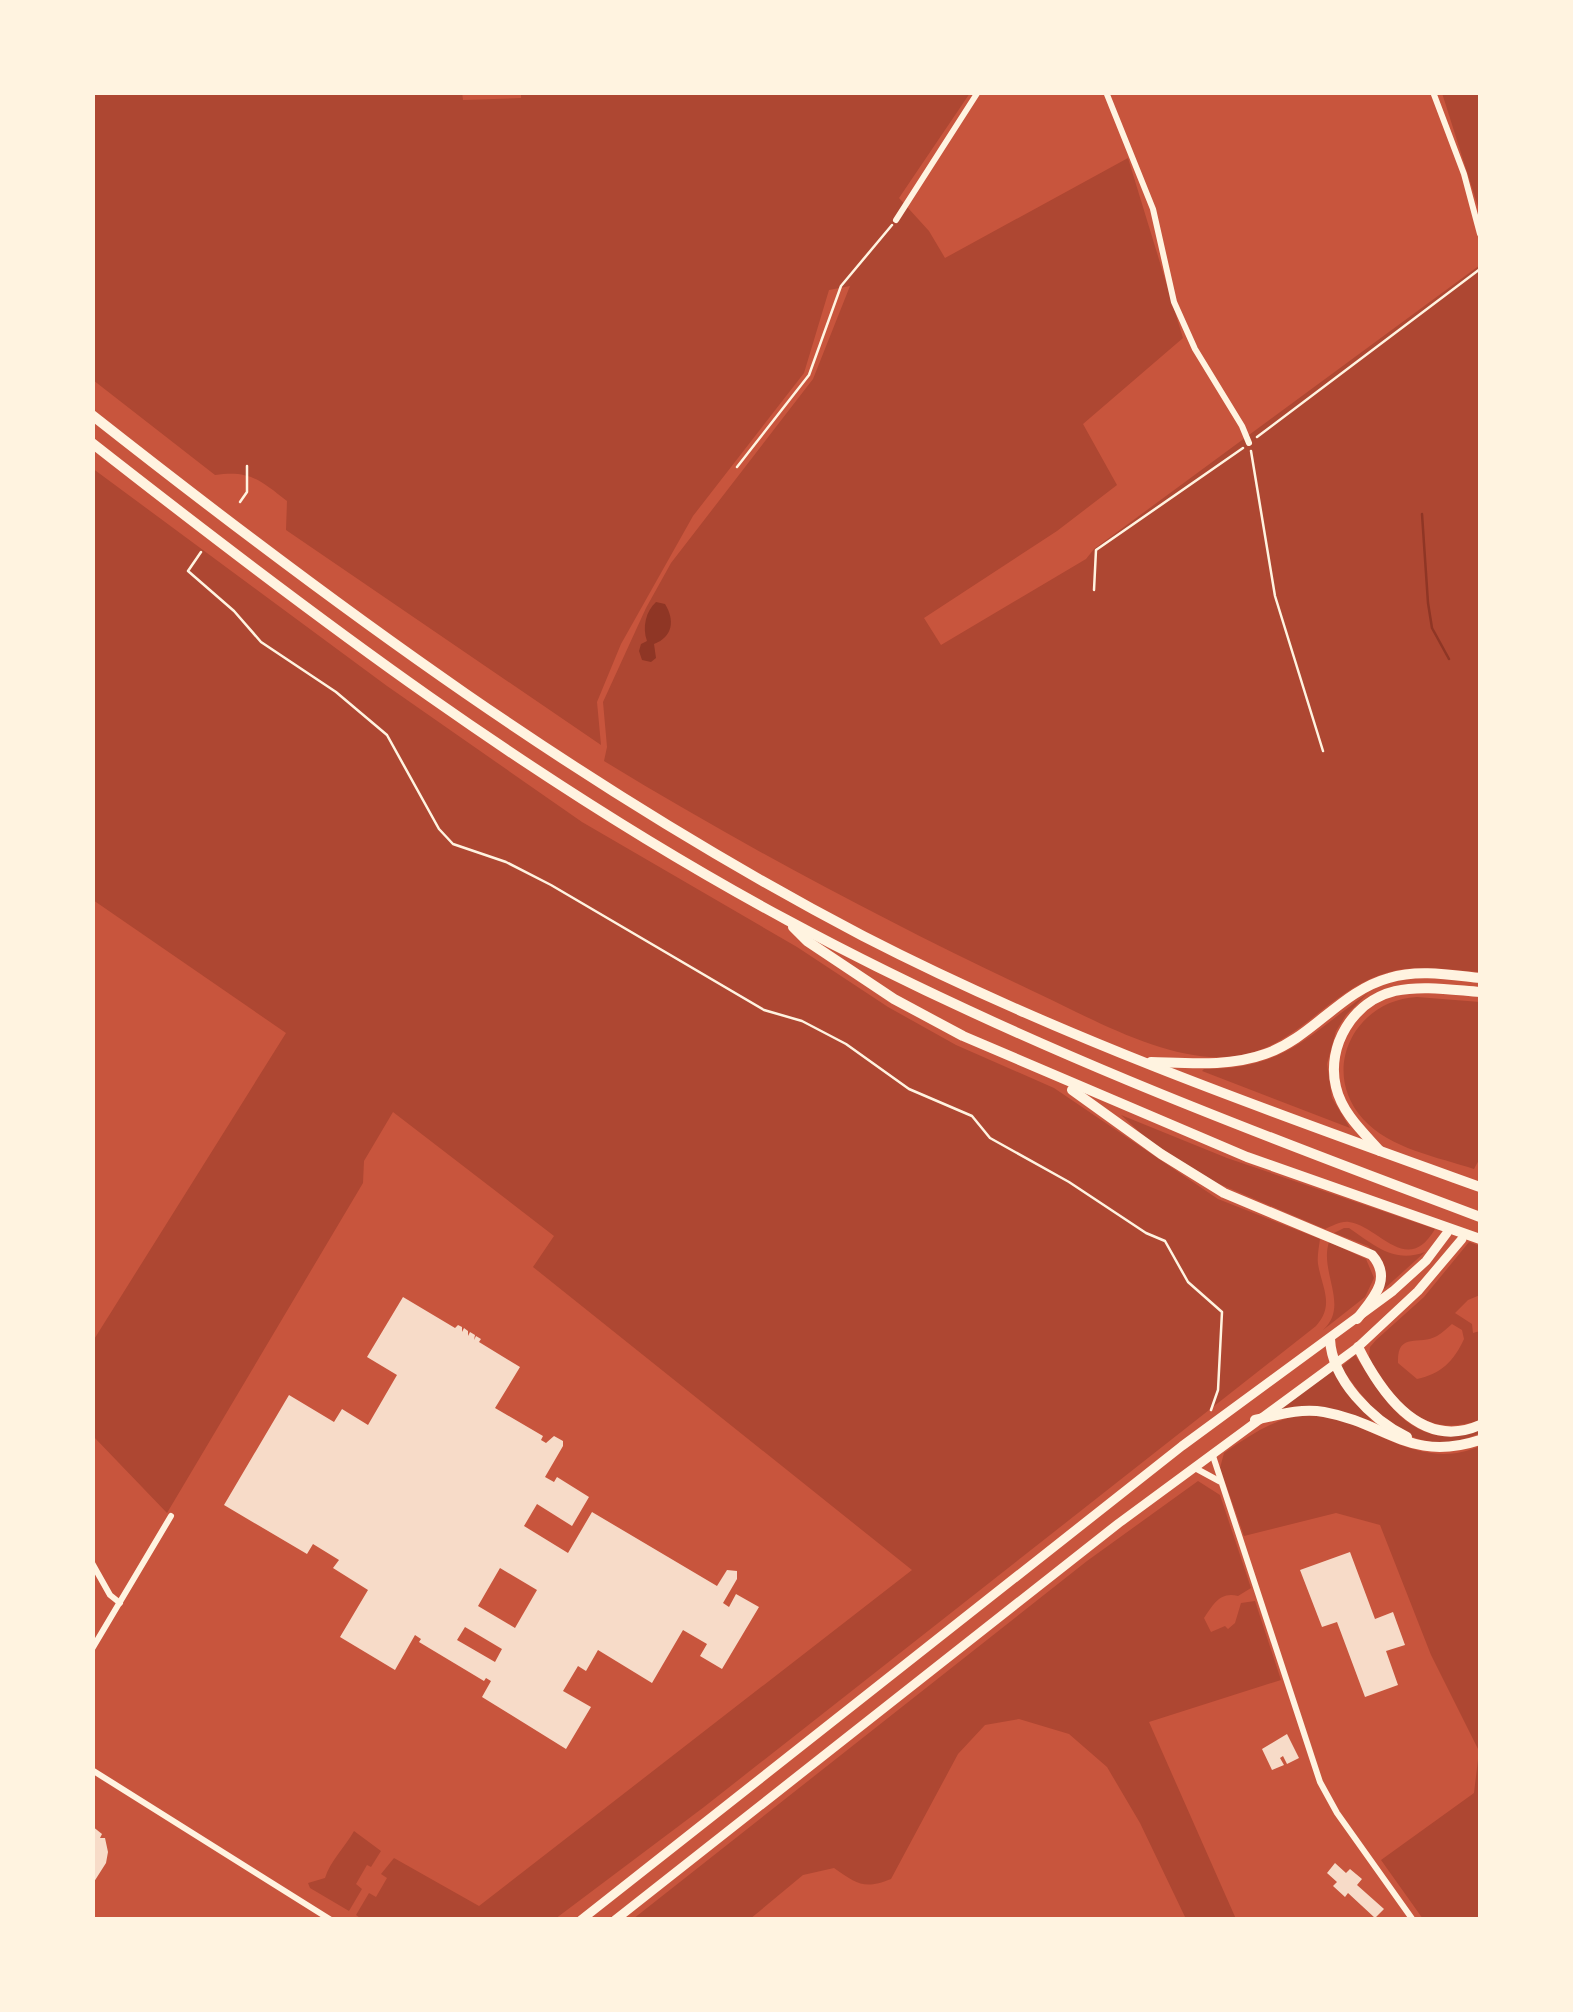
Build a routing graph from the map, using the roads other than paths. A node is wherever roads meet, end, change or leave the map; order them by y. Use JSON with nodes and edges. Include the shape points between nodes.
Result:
{"nodes":[{"id":1,"x":978,"y":92,"type":"edge"},
{"id":2,"x":1106,"y":92,"type":"edge"},
{"id":3,"x":1434,"y":92,"type":"edge"},
{"id":4,"x":896,"y":220,"type":"road end"},
{"id":5,"x":1480,"y":234,"type":"edge"},
{"id":6,"x":92,"y":415,"type":"edge"},
{"id":7,"x":92,"y":443,"type":"edge"},
{"id":8,"x":1249,"y":443,"type":"road end"},
{"id":9,"x":786,"y":920,"type":"junction"},
{"id":10,"x":1480,"y":978,"type":"edge"},
{"id":11,"x":1480,"y":992,"type":"edge"},
{"id":12,"x":1144,"y":1062,"type":"junction"},
{"id":13,"x":1050,"y":1076,"type":"junction"},
{"id":14,"x":1380,"y":1152,"type":"junction"},
{"id":15,"x":1480,"y":1187,"type":"edge"},
{"id":16,"x":1480,"y":1217,"type":"edge"},
{"id":17,"x":1447,"y":1233,"type":"dead end"},
{"id":18,"x":1472,"y":1238,"type":"edge"},
{"id":19,"x":1357,"y":1319,"type":"junction"},
{"id":20,"x":1330,"y":1339,"type":"junction"},
{"id":21,"x":1358,"y":1347,"type":"junction"},
{"id":22,"x":1334,"y":1364,"type":"junction"},
{"id":23,"x":1255,"y":1420,"type":"junction"},
{"id":24,"x":1480,"y":1425,"type":"edge"},
{"id":25,"x":1480,"y":1440,"type":"edge"},
{"id":26,"x":1426,"y":1447,"type":"junction"},
{"id":27,"x":1212,"y":1452,"type":"junction"},
{"id":28,"x":1193,"y":1468,"type":"junction"},
{"id":29,"x":1220,"y":1482,"type":"junction"},
{"id":30,"x":172,"y":1516,"type":"dead end"},
{"id":31,"x":92,"y":1563,"type":"edge"},
{"id":32,"x":120,"y":1603,"type":"junction"},
{"id":33,"x":92,"y":1649,"type":"edge"},
{"id":34,"x":92,"y":1770,"type":"edge"},
{"id":35,"x":331,"y":1920,"type":"edge"},
{"id":36,"x":580,"y":1920,"type":"edge"},
{"id":37,"x":615,"y":1920,"type":"edge"},
{"id":38,"x":1413,"y":1920,"type":"edge"}],
"edges":[{"from":1,"to":4,"type":"street"},
{"from":2,"to":8,"type":"street","via":[[1154,209],[1174,302]]},
{"from":3,"to":5,"type":"street"},
{"from":6,"to":12,"type":"highway","via":[[405,654],[630,804],[866,937]]},
{"from":7,"to":9,"type":"highway","via":[[495,744]]},
{"from":9,"to":13,"type":"highway","via":[[894,1000]]},
{"from":9,"to":16,"type":"highway","via":[[1098,1069]]},
{"from":10,"to":12,"type":"highway","via":[[1388,978],[1263,1055]]},
{"from":11,"to":14,"type":"highway","via":[[1392,992],[1365,1005],[1341,1035],[1333,1063],[1336,1089],[1348,1115]]},
{"from":12,"to":14,"type":"highway"},
{"from":13,"to":18,"type":"highway","via":[[1231,1151]]},
{"from":13,"to":19,"type":"highway","via":[[1207,1184],[1365,1250],[1382,1268],[1380,1286]]},
{"from":14,"to":15,"type":"highway"},
{"from":17,"to":19,"type":"main road","via":[[1426,1261]]},
{"from":18,"to":21,"type":"main road"},
{"from":19,"to":20,"type":"main road"},
{"from":20,"to":22,"type":"highway"},
{"from":20,"to":36,"type":"main road","via":[[1182,1446]]},
{"from":21,"to":22,"type":"main road"},
{"from":21,"to":24,"type":"highway","via":[[1404,1414],[1436,1430]]},
{"from":22,"to":23,"type":"main road"},
{"from":22,"to":26,"type":"highway","via":[[1377,1418]]},
{"from":23,"to":26,"type":"highway","via":[[1320,1411]]},
{"from":23,"to":27,"type":"main road"},
{"from":25,"to":26,"type":"highway"},
{"from":27,"to":28,"type":"main road"},
{"from":27,"to":29,"type":"street"},
{"from":28,"to":29,"type":"street"},
{"from":28,"to":37,"type":"main road"},
{"from":29,"to":38,"type":"street","via":[[1320,1782]]},
{"from":30,"to":32,"type":"street"},
{"from":31,"to":32,"type":"street"},
{"from":32,"to":33,"type":"street"},
{"from":34,"to":35,"type":"street"}]}
